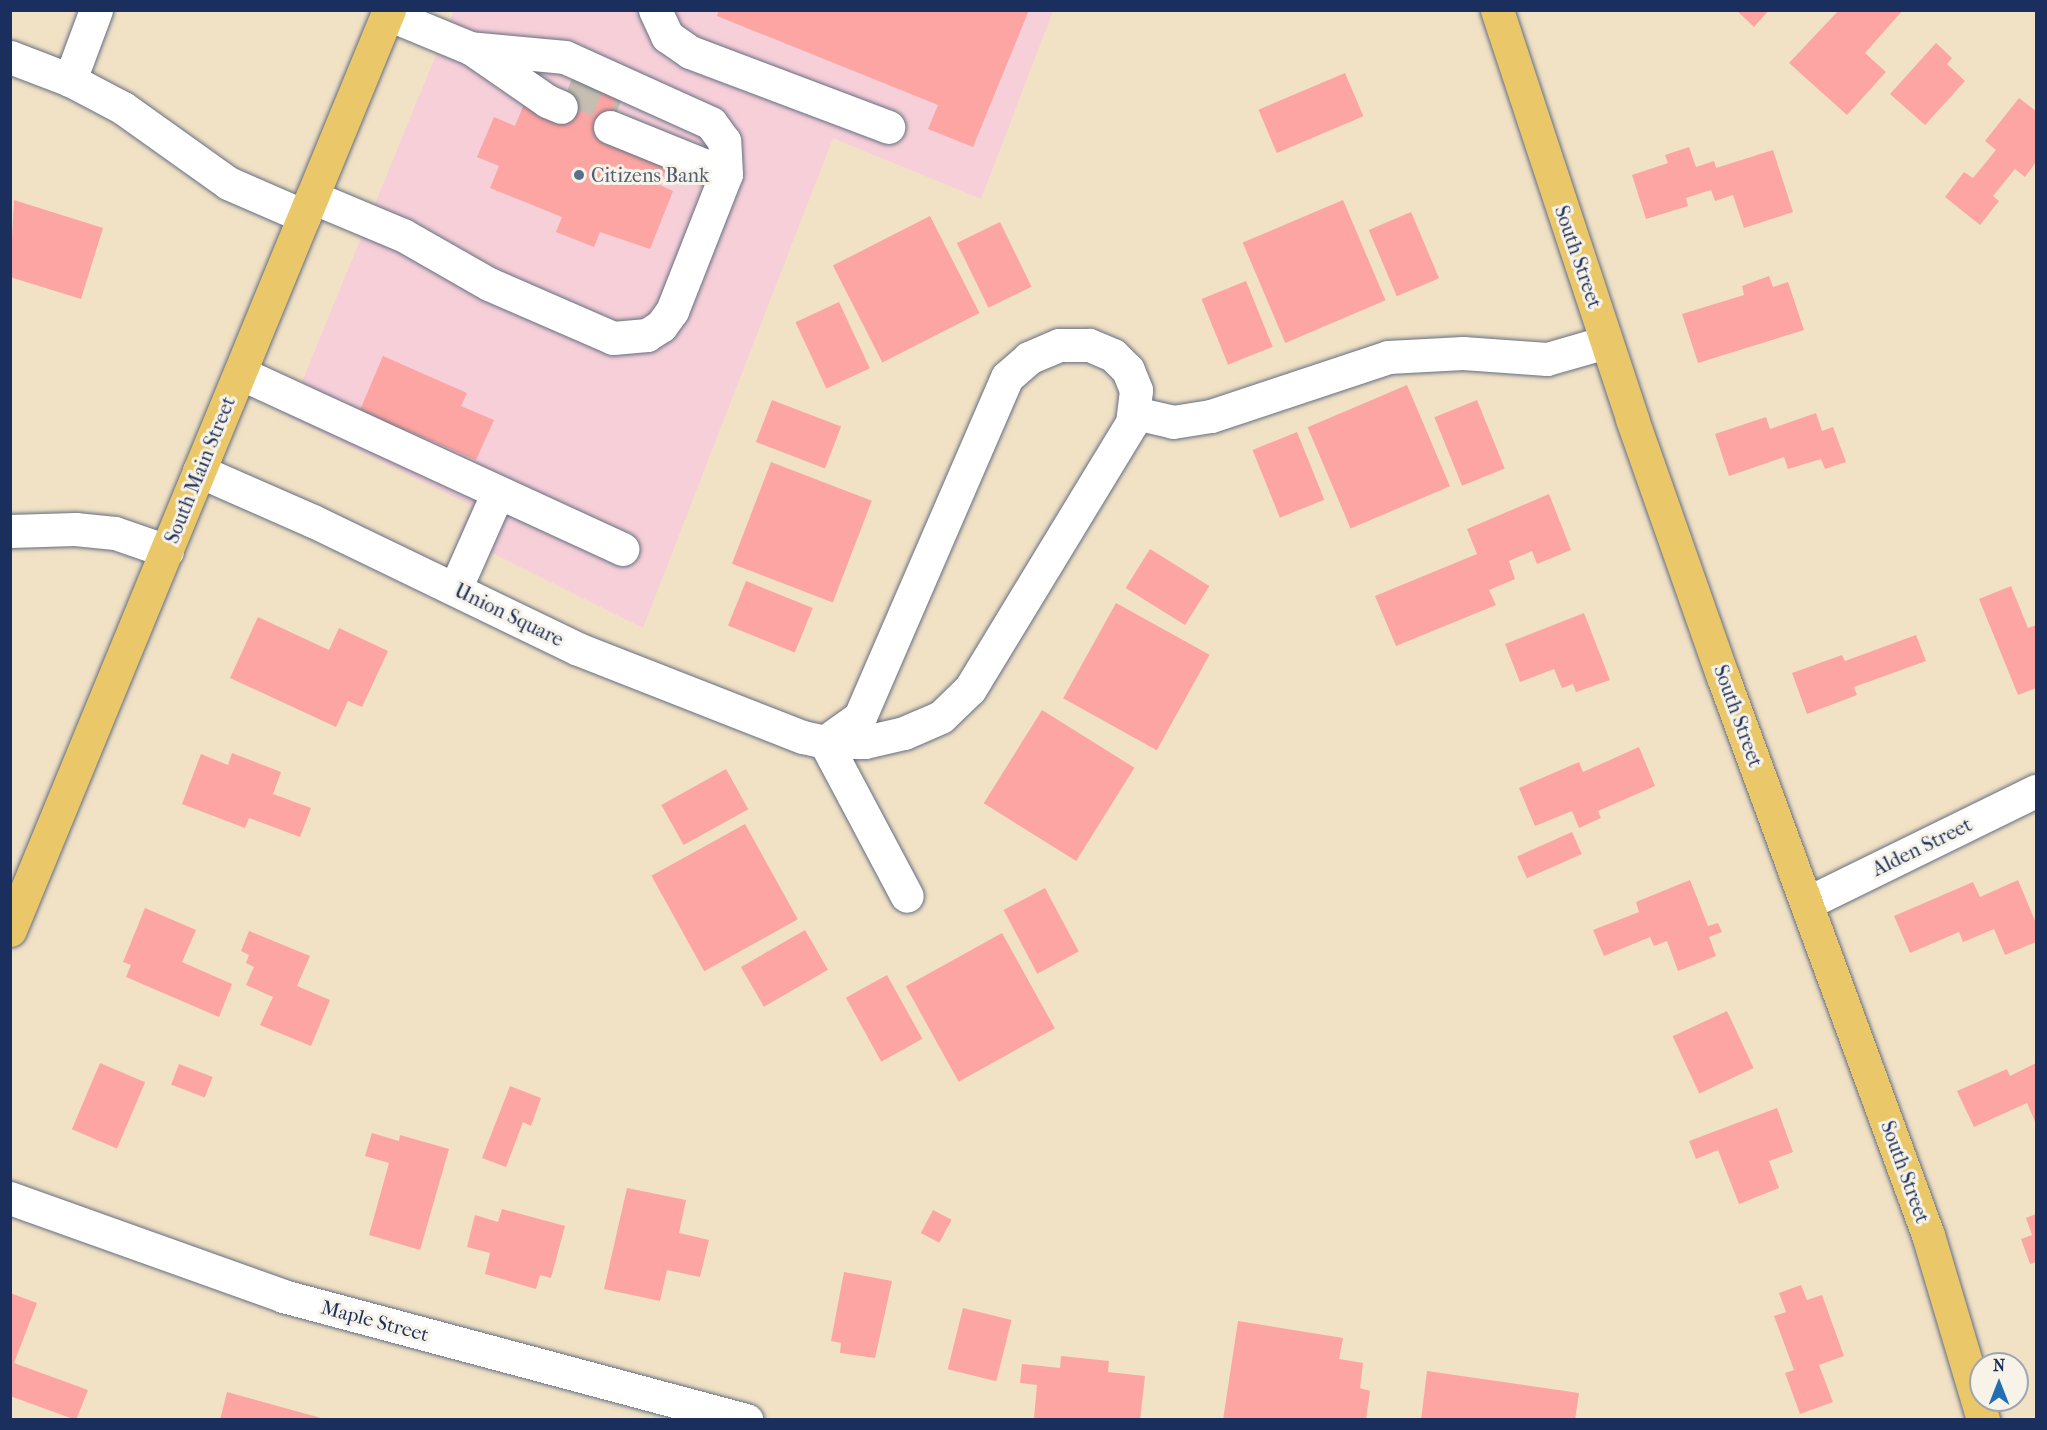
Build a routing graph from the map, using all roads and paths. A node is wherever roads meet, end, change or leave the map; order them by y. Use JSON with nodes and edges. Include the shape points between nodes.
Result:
{"nodes":[{"id":1,"x":96,"y":10,"type":"edge"},
{"id":2,"x":655,"y":10,"type":"edge"},
{"id":3,"x":1497,"y":10,"type":"edge"},
{"id":4,"x":388,"y":12,"type":"edge"},
{"id":5,"x":470,"y":48,"type":"junction"},
{"id":6,"x":10,"y":57,"type":"edge"},
{"id":7,"x":70,"y":80,"type":"junction"},
{"id":8,"x":565,"y":97,"type":"tunnel mouth"},
{"id":9,"x":614,"y":117,"type":"tunnel mouth"},
{"id":10,"x":888,"y":127,"type":"dead end"},
{"id":11,"x":727,"y":163,"type":"junction"},
{"id":12,"x":308,"y":206,"type":"junction"},
{"id":13,"x":1606,"y":342,"type":"junction"},
{"id":14,"x":240,"y":373,"type":"junction"},
{"id":15,"x":1136,"y":413,"type":"junction"},
{"id":16,"x":200,"y":471,"type":"junction"},
{"id":17,"x":498,"y":492,"type":"junction"},
{"id":18,"x":10,"y":531,"type":"edge"},
{"id":19,"x":622,"y":549,"type":"dead end"},
{"id":20,"x":167,"y":551,"type":"junction"},
{"id":21,"x":455,"y":589,"type":"junction"},
{"id":22,"x":825,"y":742,"type":"junction"},
{"id":23,"x":2037,"y":791,"type":"edge"},
{"id":24,"x":907,"y":896,"type":"dead end"},
{"id":25,"x":1808,"y":903,"type":"junction"},
{"id":26,"x":10,"y":930,"type":"edge"},
{"id":27,"x":10,"y":1198,"type":"edge"},
{"id":28,"x":747,"y":1419,"type":"edge"},
{"id":29,"x":1983,"y":1419,"type":"edge"}],
"edges":[{"from":1,"to":7,"type":"street"},
{"from":2,"to":10,"type":"street","via":[[668,36],[690,52]]},
{"from":3,"to":13,"type":"main road","name":"South Street"},
{"from":4,"to":5,"type":"street"},
{"from":4,"to":12,"type":"main road","name":"South Main Street"},
{"from":5,"to":8,"type":"street"},
{"from":5,"to":11,"type":"street","via":[[565,57],[702,116],[718,130]]},
{"from":6,"to":7,"type":"street"},
{"from":7,"to":12,"type":"street","via":[[123,108],[228,183]]},
{"from":9,"to":11,"type":"street"},
{"from":11,"to":12,"type":"street","via":[[672,311],[661,326],[630,339],[613,338],[489,284],[403,235]]},
{"from":12,"to":14,"type":"main road","name":"South Main Street"},
{"from":13,"to":15,"type":"street","via":[[1547,359],[1463,353],[1388,357],[1211,416],[1173,422]]},
{"from":13,"to":25,"type":"main road","name":"South Street","via":[[1719,666]]},
{"from":14,"to":16,"type":"main road","name":"South Main Street"},
{"from":14,"to":17,"type":"street"},
{"from":15,"to":22,"type":"street","via":[[957,705],[941,717],[904,733],[865,742]]},
{"from":15,"to":22,"type":"street","via":[[1133,380],[1122,362],[1103,349],[1059,345],[1029,358],[1012,372],[999,389],[860,717]]},
{"from":16,"to":20,"type":"main road","name":"South Main Street"},
{"from":16,"to":21,"type":"street","name":"Union Square"},
{"from":17,"to":19,"type":"street"},
{"from":17,"to":21,"type":"street"},
{"from":18,"to":20,"type":"street","via":[[75,529],[115,533]]},
{"from":20,"to":26,"type":"main road","name":"South Main Street"},
{"from":21,"to":22,"type":"street","name":"Union Square","via":[[578,649]]},
{"from":22,"to":24,"type":"street"},
{"from":23,"to":25,"type":"street","name":"Alden Street"},
{"from":25,"to":29,"type":"main road","name":"South Street","via":[[1928,1235]]},
{"from":27,"to":28,"type":"street","name":"Maple Street","via":[[283,1296]]}]}
